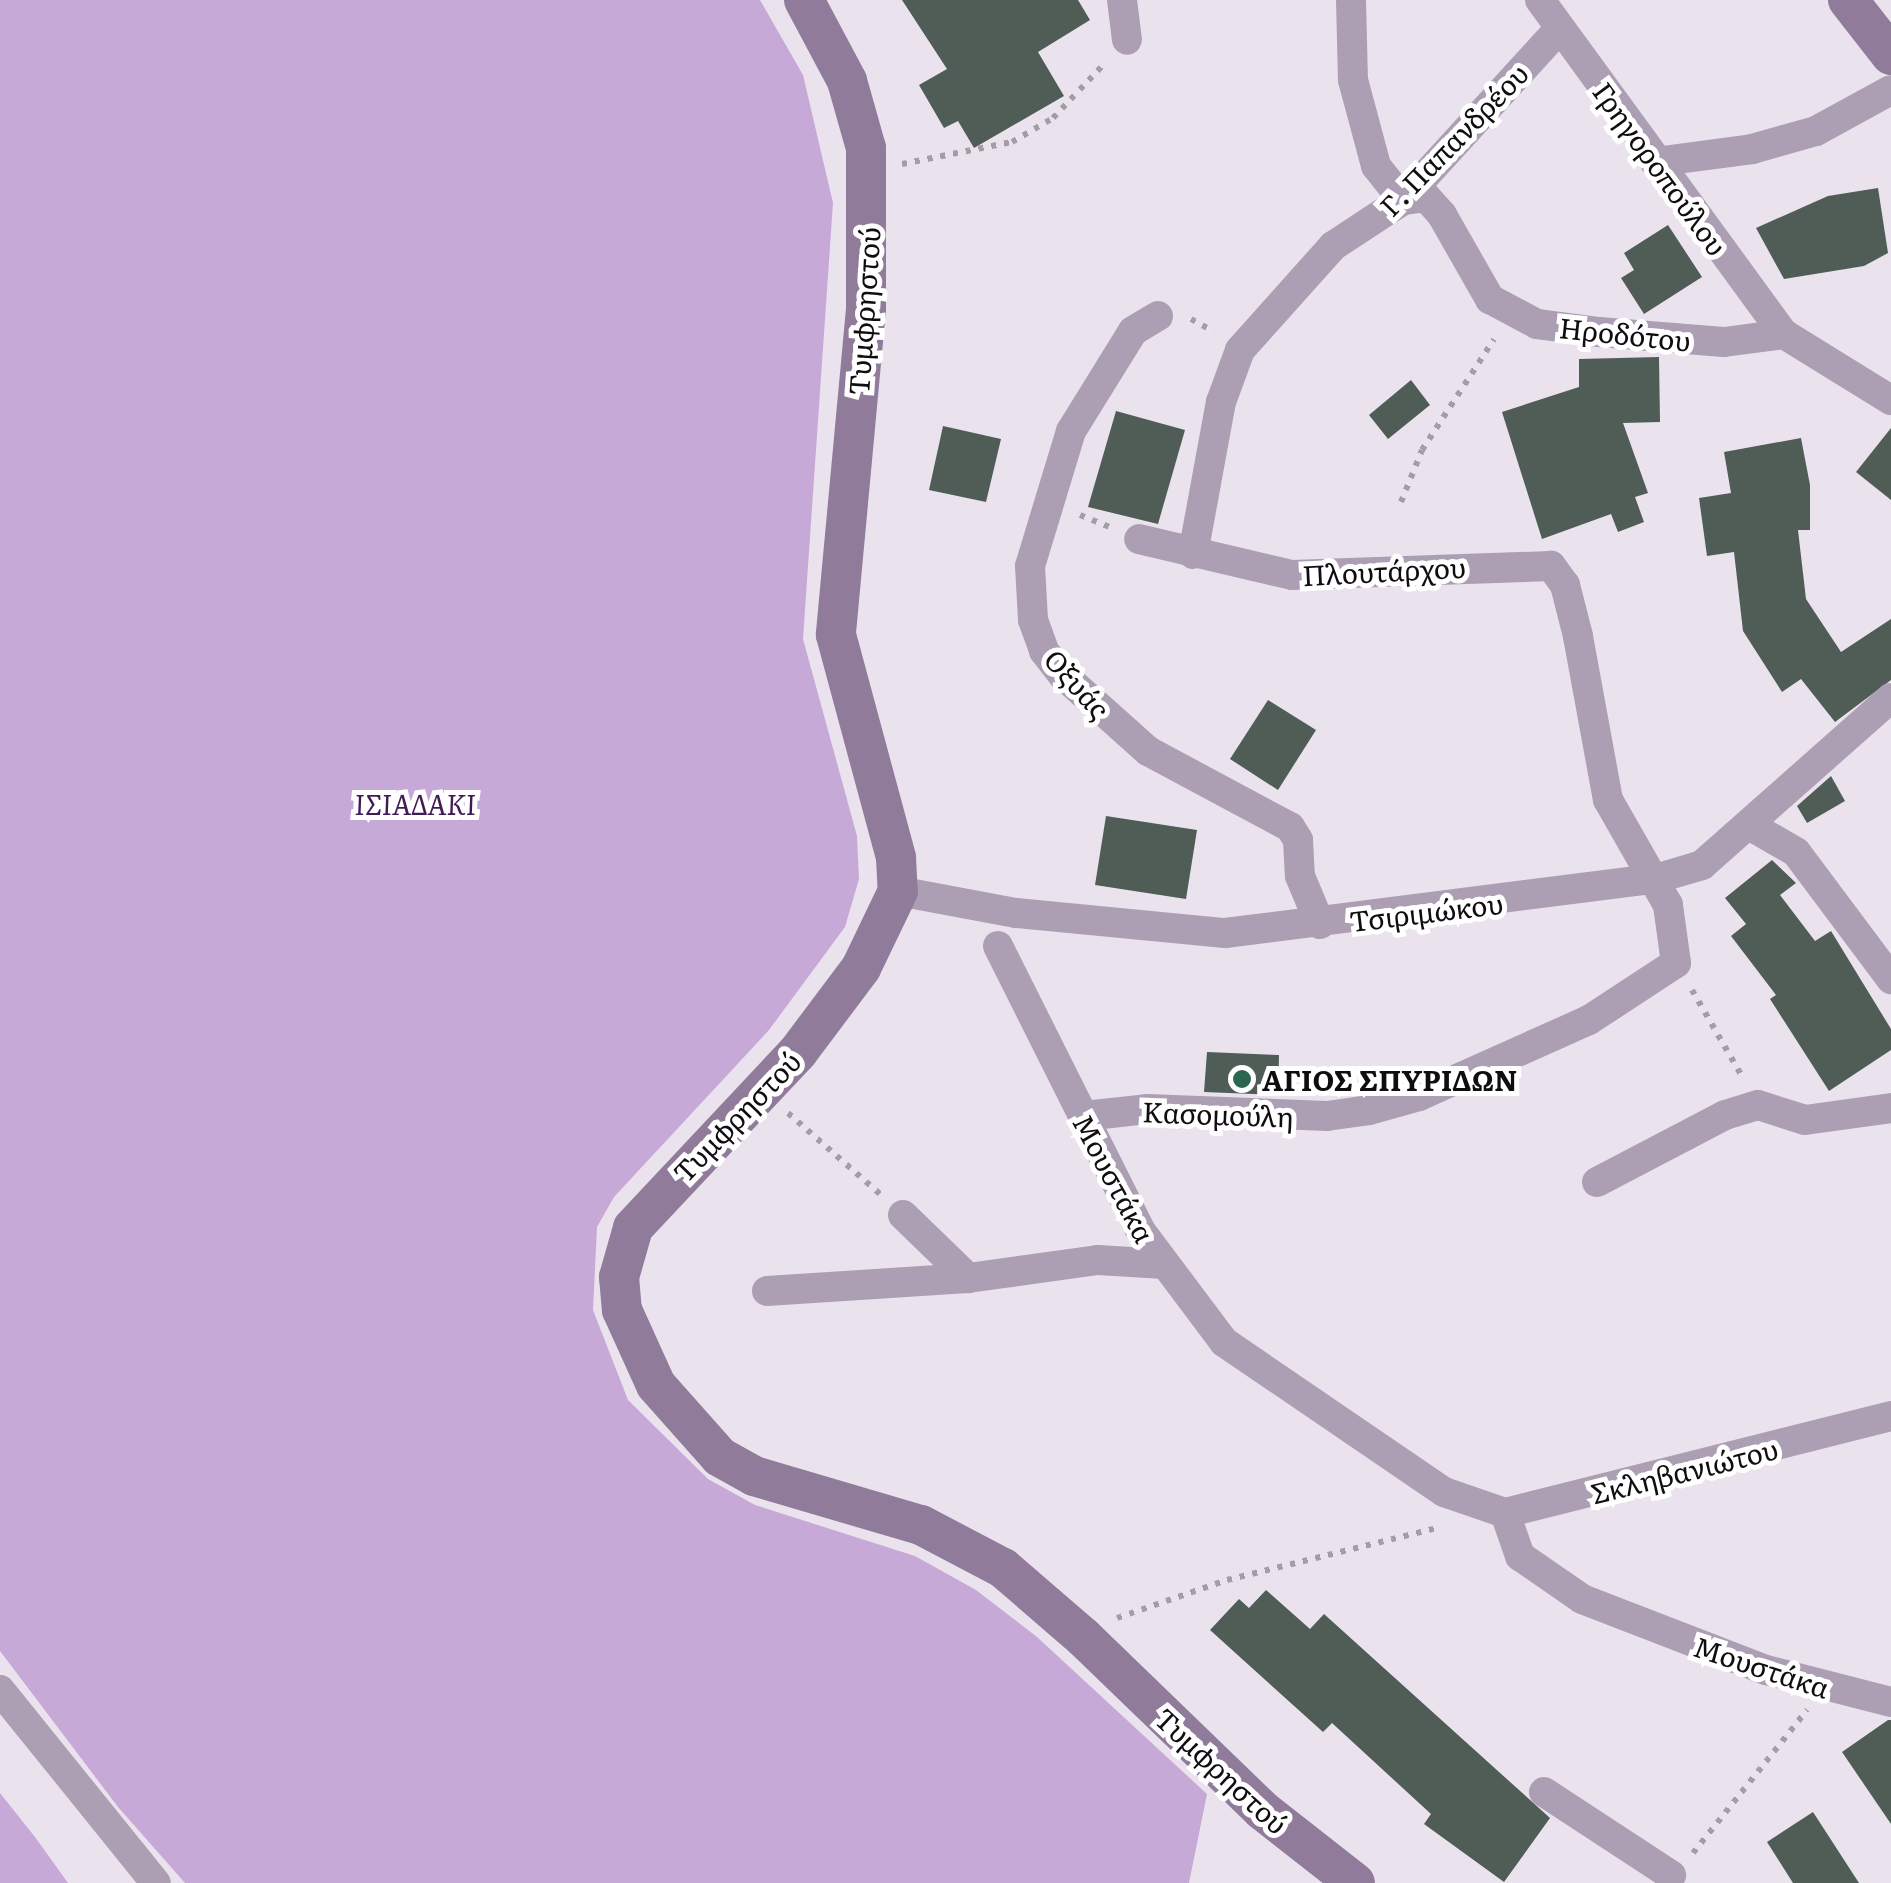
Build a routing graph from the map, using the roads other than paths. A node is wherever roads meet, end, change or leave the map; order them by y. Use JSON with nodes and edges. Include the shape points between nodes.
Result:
{"nodes":[{"id":1,"x":804,"y":0,"type":"edge"},
{"id":2,"x":1122,"y":0,"type":"edge"},
{"id":3,"x":1351,"y":0,"type":"edge"},
{"id":4,"x":1540,"y":0,"type":"edge"},
{"id":5,"x":1848,"y":0,"type":"edge"},
{"id":6,"x":1559,"y":28,"type":"junction"},
{"id":7,"x":1128,"y":40,"type":"road end"},
{"id":8,"x":1891,"y":55,"type":"edge"},
{"id":9,"x":1891,"y":90,"type":"edge"},
{"id":10,"x":1655,"y":162,"type":"junction"},
{"id":11,"x":1403,"y":200,"type":"junction"},
{"id":12,"x":1158,"y":316,"type":"road end"},
{"id":13,"x":1784,"y":334,"type":"junction"},
{"id":14,"x":1891,"y":400,"type":"edge"},
{"id":15,"x":1138,"y":539,"type":"road end"},
{"id":16,"x":1192,"y":554,"type":"junction"},
{"id":17,"x":1891,"y":698,"type":"edge"},
{"id":18,"x":1749,"y":824,"type":"junction"},
{"id":19,"x":1655,"y":879,"type":"junction"},
{"id":20,"x":898,"y":891,"type":"junction"},
{"id":21,"x":1320,"y":924,"type":"junction"},
{"id":22,"x":998,"y":946,"type":"dead end"},
{"id":23,"x":1891,"y":979,"type":"edge"},
{"id":24,"x":1891,"y":1108,"type":"edge"},
{"id":25,"x":1084,"y":1116,"type":"junction"},
{"id":26,"x":1596,"y":1182,"type":"dead end"},
{"id":27,"x":903,"y":1215,"type":"road end"},
{"id":28,"x":1164,"y":1264,"type":"junction"},
{"id":29,"x":968,"y":1278,"type":"junction"},
{"id":30,"x":767,"y":1291,"type":"dead end"},
{"id":31,"x":1891,"y":1416,"type":"edge"},
{"id":32,"x":1491,"y":1510,"type":"junction"},
{"id":33,"x":0,"y":1690,"type":"edge"},
{"id":34,"x":1891,"y":1702,"type":"edge"},
{"id":35,"x":1544,"y":1792,"type":"dead end"},
{"id":36,"x":1672,"y":1876,"type":"road end"},
{"id":37,"x":156,"y":1883,"type":"edge"},
{"id":38,"x":1355,"y":1883,"type":"edge"}],
"edges":[{"from":1,"to":20,"type":"street","name":"Τυμφρηστού","via":[[847,81],[868,171],[866,308],[836,635],[896,858]]},
{"from":2,"to":7,"type":"street"},
{"from":3,"to":11,"type":"street","via":[[1360,122],[1385,183]]},
{"from":4,"to":6,"type":"street","name":"Γρηγοροπούλου"},
{"from":5,"to":8,"type":"street"},
{"from":6,"to":10,"type":"street","name":"Γρηγοροπούλου"},
{"from":6,"to":11,"type":"street","name":"Γ. Παπανδρέου"},
{"from":9,"to":10,"type":"street","via":[[1816,130],[1752,149]]},
{"from":10,"to":13,"type":"street","name":"Γρηγοροπούλου"},
{"from":11,"to":13,"type":"street","name":"Ηροδότου","via":[[1426,197],[1490,300],[1537,324],[1724,342]]},
{"from":11,"to":16,"type":"street","name":"Γ. Παπανδρέου","via":[[1333,246],[1240,350],[1221,402]]},
{"from":12,"to":21,"type":"street","name":"Οξυάς","via":[[1132,331],[1070,430],[1029,578],[1044,651],[1148,750],[1290,826],[1298,840],[1300,876]]},
{"from":13,"to":14,"type":"street"},
{"from":15,"to":16,"type":"street","name":"Πλουτάρχου"},
{"from":16,"to":19,"type":"street","name":"Πλουτάρχου","via":[[1292,575],[1550,566],[1565,584],[1608,800]]},
{"from":17,"to":18,"type":"street","name":"Τσιριμώκου"},
{"from":18,"to":19,"type":"street","name":"Τσιριμώκου","via":[[1702,865]]},
{"from":18,"to":23,"type":"street","via":[[1796,852]]},
{"from":19,"to":21,"type":"street","name":"Τσιριμώκου"},
{"from":19,"to":25,"type":"street","name":"Κασομούλη","via":[[1676,926],[1676,962],[1573,1028],[1419,1096],[1310,1116],[1147,1110]]},
{"from":20,"to":21,"type":"street","name":"Τσιριμώκου","via":[[1016,912],[1226,934]]},
{"from":20,"to":38,"type":"street","name":"Τυμφρηστού","via":[[861,968],[764,1090],[673,1180],[626,1243],[619,1292],[644,1366],[689,1429],[720,1458],[754,1476],[953,1538],[1002,1568],[1083,1636],[1262,1810]]},
{"from":22,"to":25,"type":"street","name":"Μουστάκα"},
{"from":24,"to":26,"type":"street","via":[[1805,1120],[1758,1105],[1725,1114]]},
{"from":25,"to":28,"type":"street","name":"Μουστάκα"},
{"from":27,"to":29,"type":"street"},
{"from":28,"to":29,"type":"street","via":[[1098,1260]]},
{"from":28,"to":32,"type":"street","name":"Μουστάκα","via":[[1224,1342],[1385,1456]]},
{"from":29,"to":30,"type":"street"},
{"from":31,"to":32,"type":"street","name":"Σκληβανιώτου"},
{"from":32,"to":34,"type":"street","name":"Μουστάκα","via":[[1520,1556],[1582,1599],[1821,1686]]},
{"from":33,"to":37,"type":"street"},
{"from":35,"to":36,"type":"street"}]}
